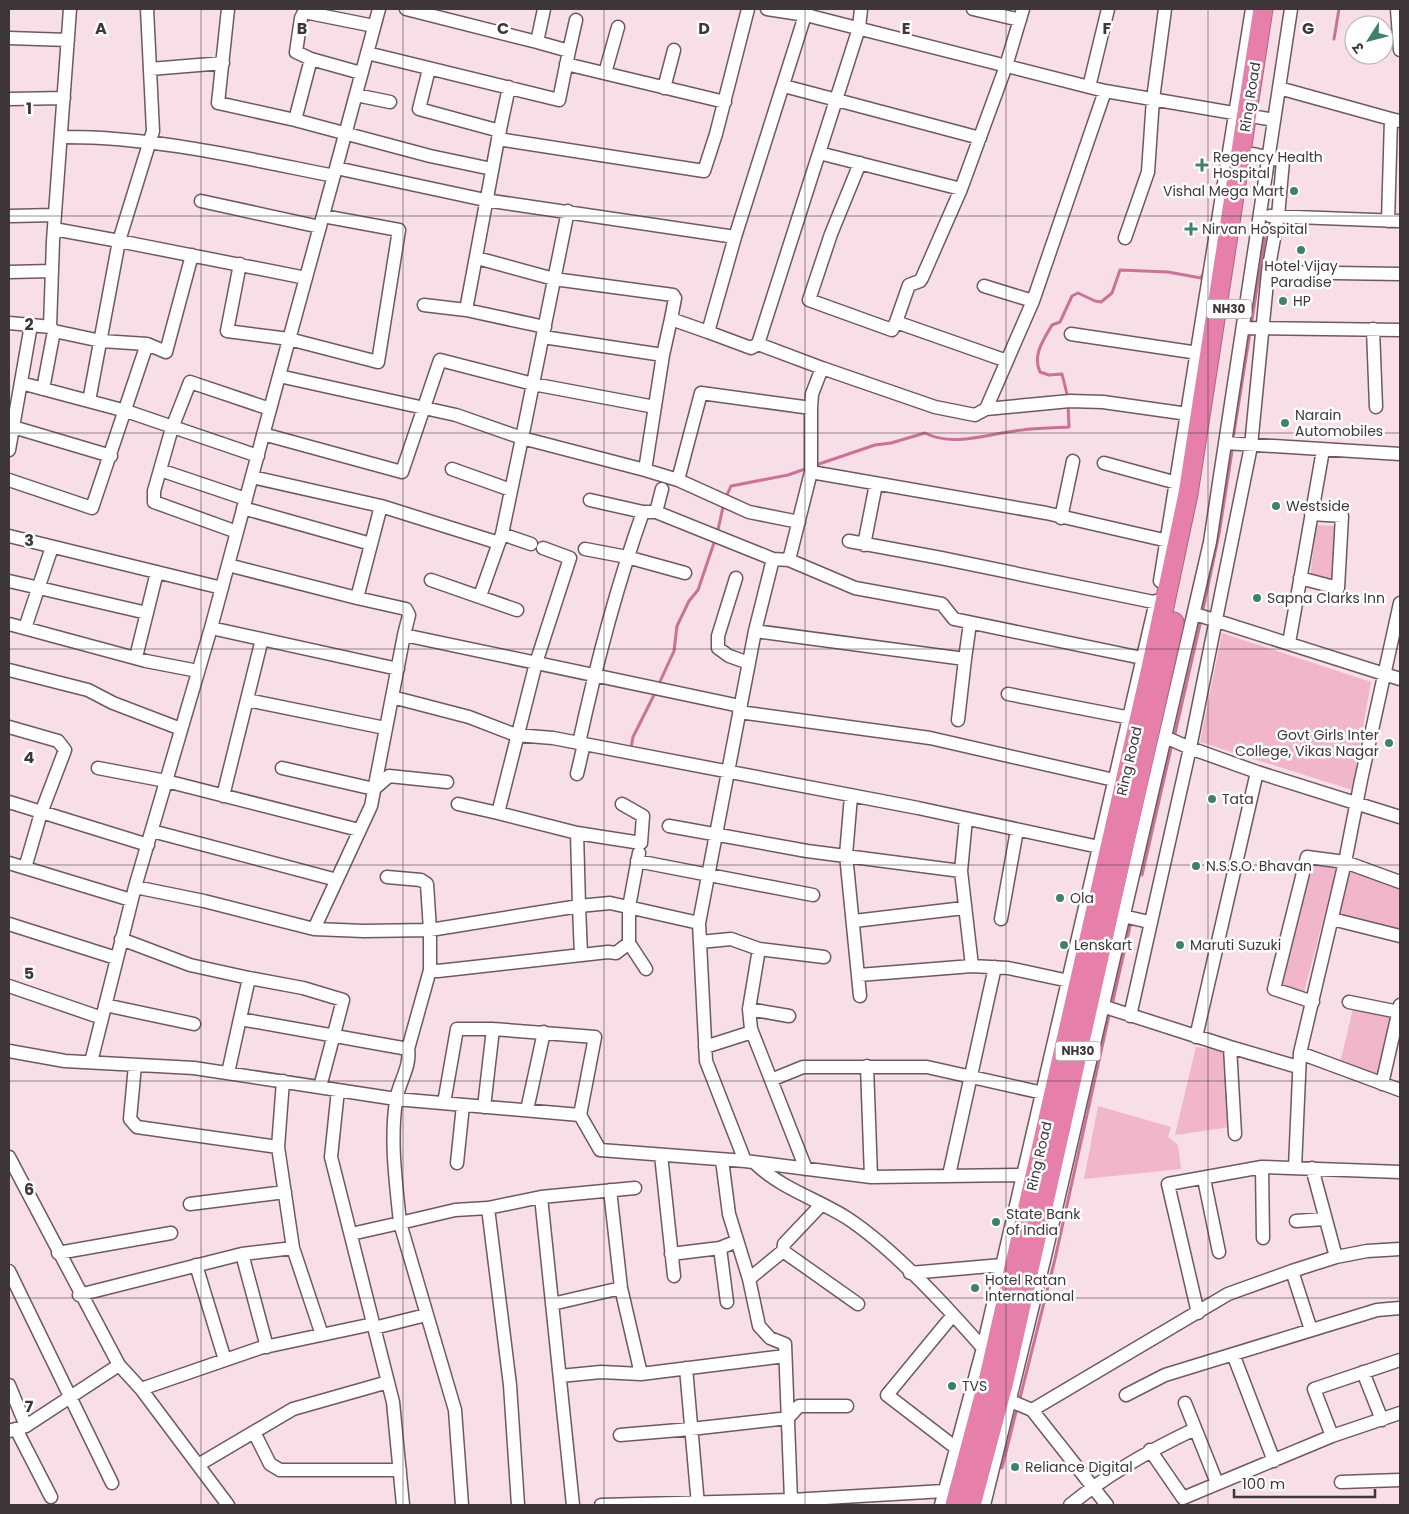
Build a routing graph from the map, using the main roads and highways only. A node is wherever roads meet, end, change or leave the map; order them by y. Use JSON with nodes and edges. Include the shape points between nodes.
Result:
{"nodes":[{"id":1,"x":1263,"y":9,"type":"edge"},
{"id":2,"x":1275,"y":9,"type":"edge"},
{"id":3,"x":1254,"y":116,"type":"junction"},
{"id":4,"x":969,"y":1498,"type":"edge"}],
"edges":[{"from":1,"to":3,"type":"highway","name":"Ring Road","number":"NH30"},
{"from":2,"to":3,"type":"highway","name":"Ring Road","number":"NH30"},
{"from":3,"to":4,"type":"highway","name":"Ring Road","number":"NH30","via":[[1204,354],[1194,415],[1188,494],[1160,603],[966,1465]]},
{"from":3,"to":4,"type":"highway","name":"Ring Road","number":"NH30","via":[[1261,156],[1201,494],[1120,916],[1004,1381]]}]}
